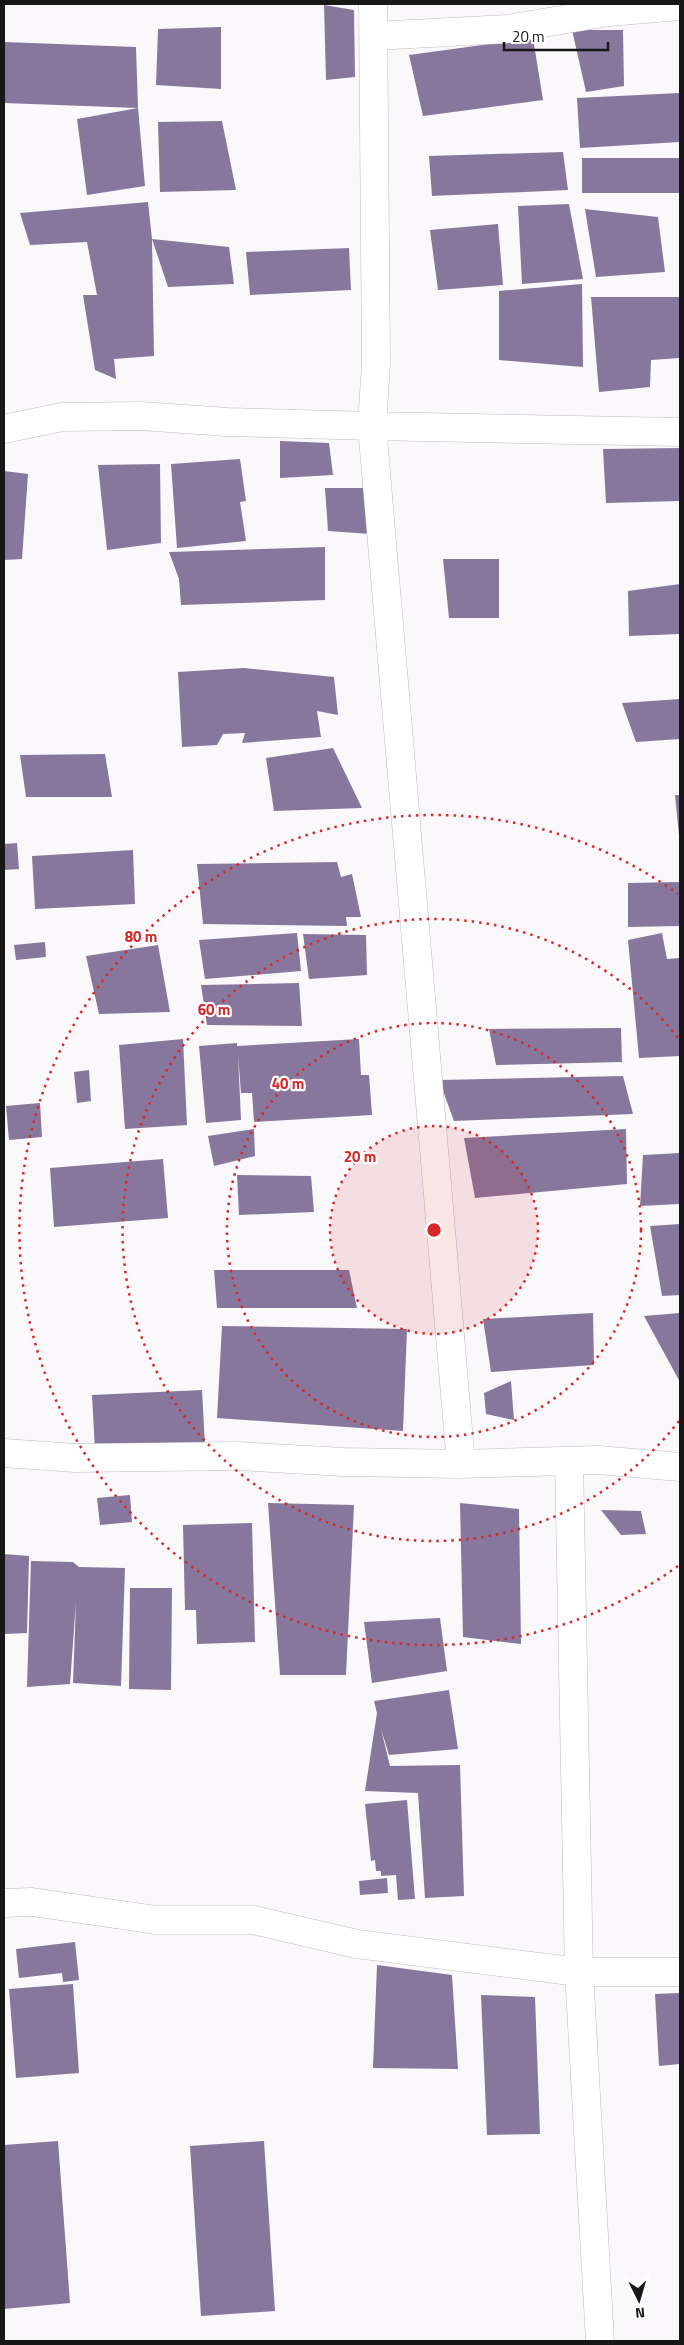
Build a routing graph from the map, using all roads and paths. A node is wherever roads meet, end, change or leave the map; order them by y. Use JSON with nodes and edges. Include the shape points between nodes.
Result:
{"nodes":[{"id":1,"x":373,"y":4,"type":"edge"},
{"id":2,"x":680,"y":6,"type":"edge"},
{"id":3,"x":374,"y":36,"type":"junction"},
{"id":4,"x":372,"y":426,"type":"junction"},
{"id":5,"x":4,"y":429,"type":"edge"},
{"id":6,"x":680,"y":432,"type":"edge"},
{"id":7,"x":4,"y":1453,"type":"edge"},
{"id":8,"x":569,"y":1461,"type":"junction"},
{"id":9,"x":461,"y":1464,"type":"junction"},
{"id":10,"x":680,"y":1467,"type":"edge"},
{"id":11,"x":4,"y":1903,"type":"edge"},
{"id":12,"x":579,"y":1972,"type":"junction"},
{"id":13,"x":680,"y":1972,"type":"edge"},
{"id":14,"x":600,"y":2341,"type":"edge"}],
"edges":[{"from":1,"to":3,"type":"street"},
{"from":2,"to":3,"type":"street","via":[[609,12],[507,29]]},
{"from":3,"to":4,"type":"street","via":[[376,363]]},
{"from":4,"to":5,"type":"street","via":[[141,416],[72,417]]},
{"from":4,"to":6,"type":"street"},
{"from":4,"to":9,"type":"street"},
{"from":7,"to":9,"type":"street","via":[[76,1458],[237,1456]]},
{"from":8,"to":9,"type":"street"},
{"from":8,"to":10,"type":"street","via":[[598,1460]]},
{"from":8,"to":12,"type":"street"},
{"from":11,"to":12,"type":"street","via":[[32,1902],[156,1920],[253,1920],[357,1944]]},
{"from":12,"to":13,"type":"street"},
{"from":12,"to":14,"type":"street"}]}
